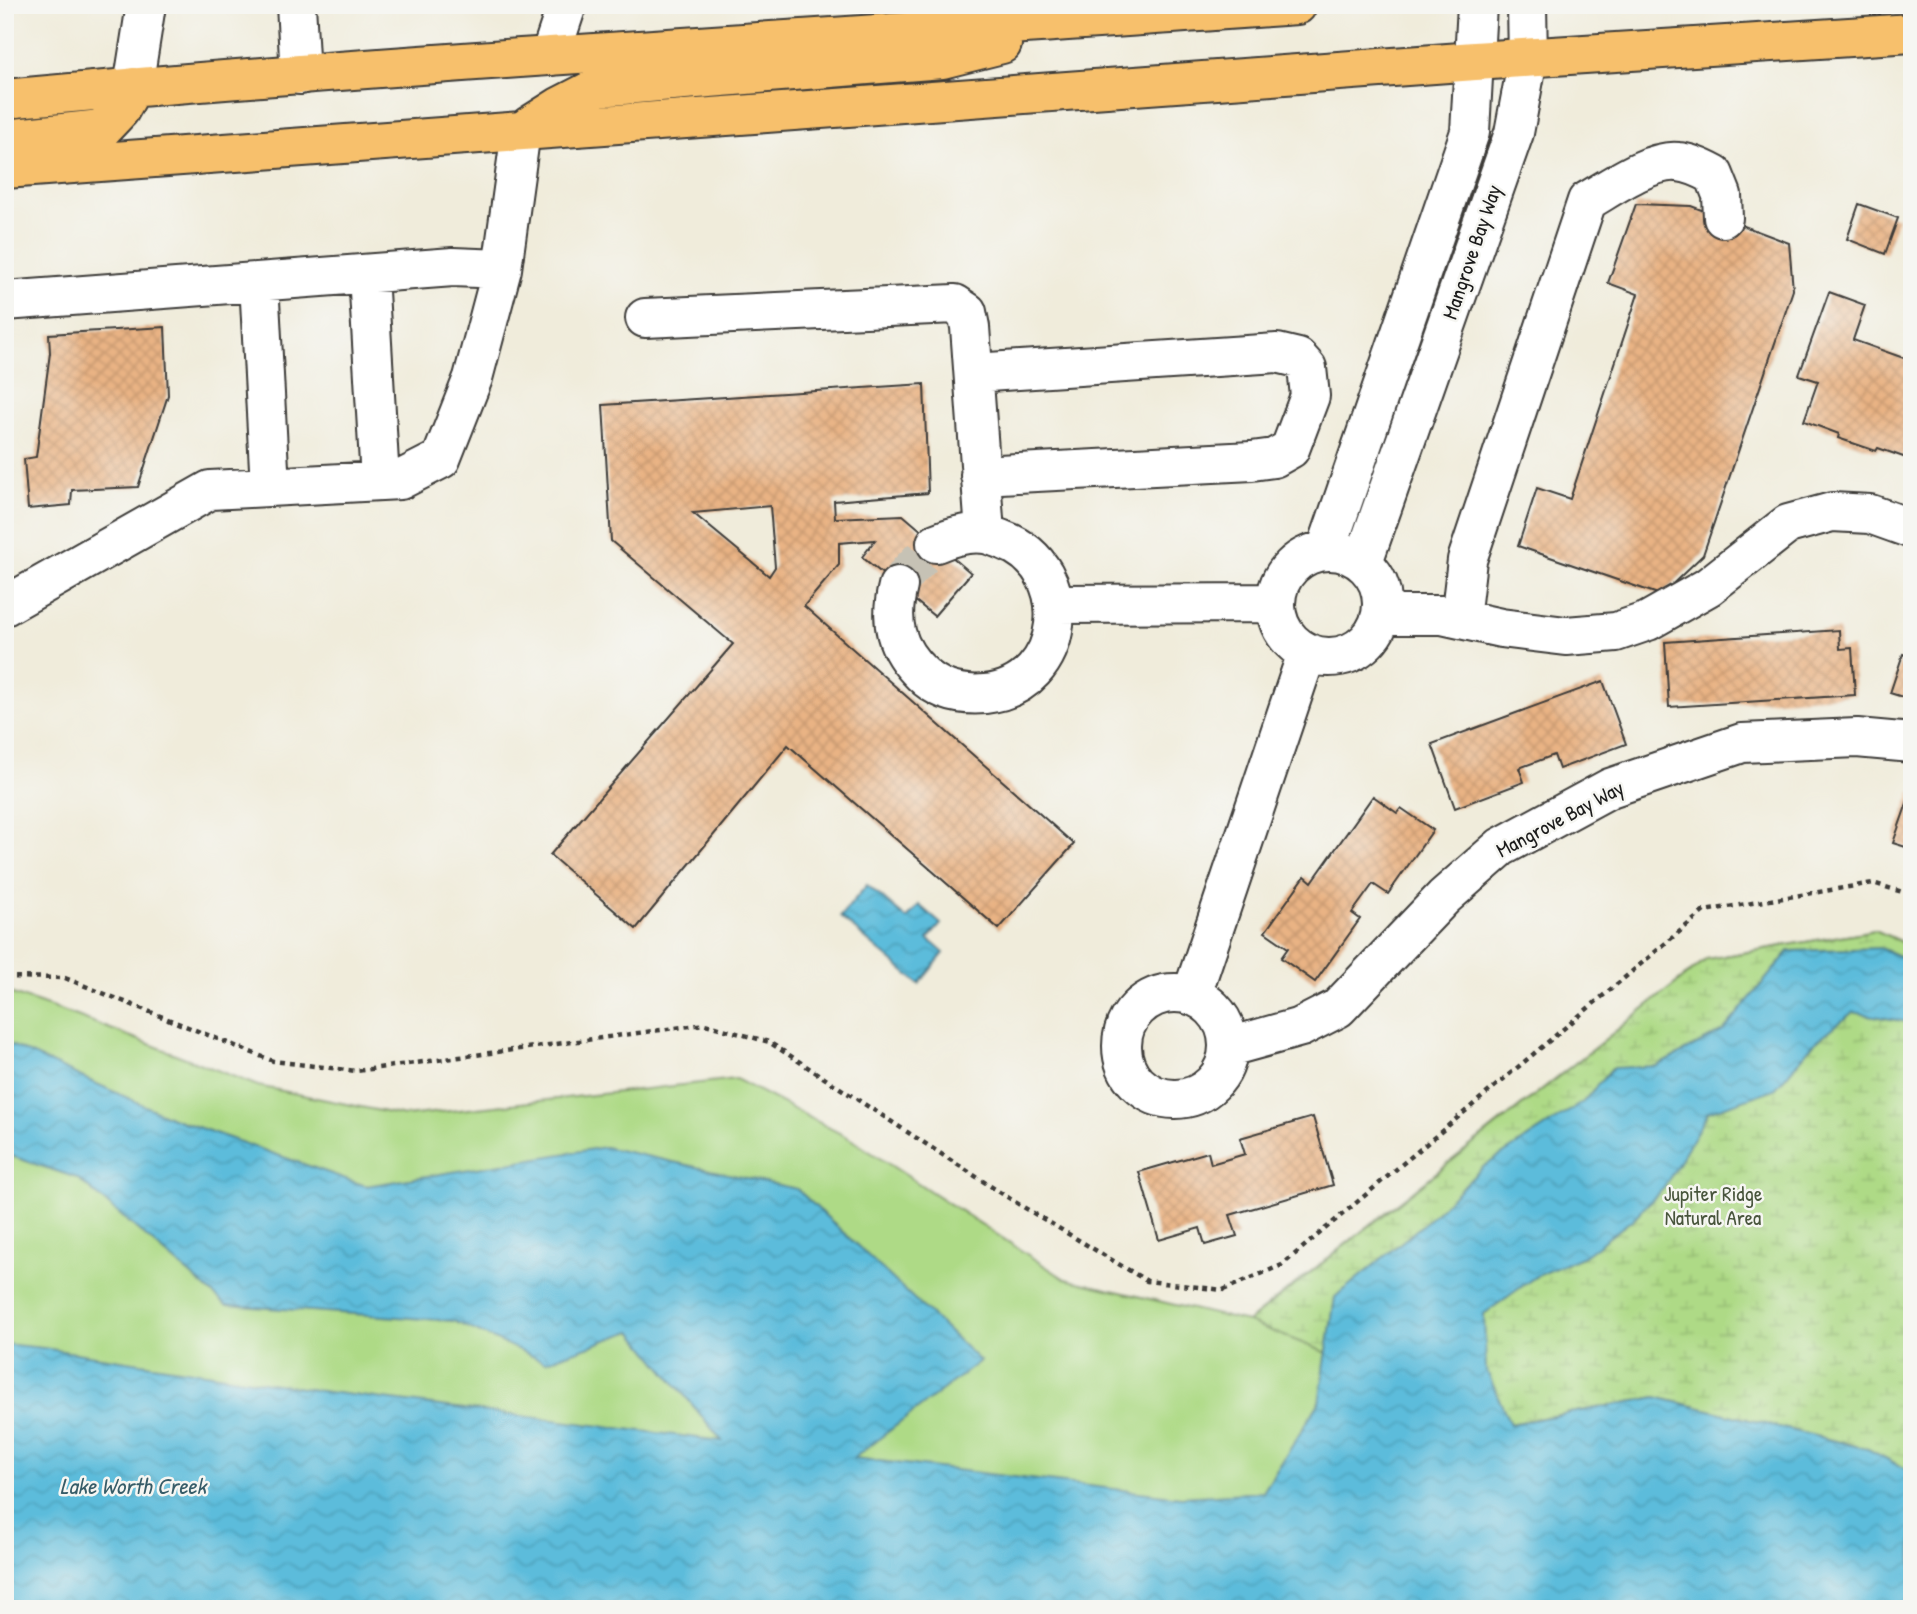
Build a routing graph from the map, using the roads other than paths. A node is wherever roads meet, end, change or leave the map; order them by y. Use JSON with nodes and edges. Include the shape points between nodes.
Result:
{"nodes":[{"id":1,"x":146,"y":5,"type":"edge"},
{"id":2,"x":296,"y":5,"type":"edge"},
{"id":3,"x":567,"y":5,"type":"edge"},
{"id":4,"x":1297,"y":5,"type":"edge"},
{"id":5,"x":1477,"y":5,"type":"edge"},
{"id":6,"x":1527,"y":5,"type":"edge"},
{"id":7,"x":1106,"y":19,"type":"junction"},
{"id":8,"x":1912,"y":33,"type":"edge"},
{"id":9,"x":550,"y":56,"type":"junction"},
{"id":10,"x":1528,"y":58,"type":"junction"},
{"id":11,"x":1475,"y":61,"type":"junction"},
{"id":12,"x":300,"y":75,"type":"junction"},
{"id":13,"x":133,"y":87,"type":"junction"},
{"id":14,"x":5,"y":99,"type":"edge"},
{"id":15,"x":521,"y":131,"type":"junction"},
{"id":16,"x":5,"y":139,"type":"edge"},
{"id":17,"x":5,"y":169,"type":"edge"},
{"id":18,"x":1723,"y":218,"type":"dead end"},
{"id":19,"x":502,"y":269,"type":"junction"},
{"id":20,"x":368,"y":274,"type":"junction"},
{"id":21,"x":258,"y":282,"type":"junction"},
{"id":22,"x":5,"y":301,"type":"edge"},
{"id":23,"x":645,"y":318,"type":"dead end"},
{"id":24,"x":974,"y":373,"type":"junction"},
{"id":25,"x":980,"y":475,"type":"junction"},
{"id":26,"x":380,"y":481,"type":"junction"},
{"id":27,"x":270,"y":487,"type":"junction"},
{"id":28,"x":1912,"y":529,"type":"edge"},
{"id":29,"x":985,"y":534,"type":"junction"},
{"id":30,"x":936,"y":543,"type":"tunnel mouth"},
{"id":31,"x":1326,"y":550,"type":"junction"},
{"id":32,"x":1363,"y":562,"type":"junction"},
{"id":33,"x":898,"y":586,"type":"tunnel mouth"},
{"id":34,"x":1275,"y":603,"type":"junction"},
{"id":35,"x":1055,"y":604,"type":"junction"},
{"id":36,"x":5,"y":606,"type":"edge"},
{"id":37,"x":1381,"y":615,"type":"junction"},
{"id":38,"x":1461,"y":619,"type":"junction"},
{"id":39,"x":1307,"y":653,"type":"junction"},
{"id":40,"x":1912,"y":743,"type":"edge"},
{"id":41,"x":1192,"y":994,"type":"junction"},
{"id":42,"x":1229,"y":1047,"type":"junction"}],
"edges":[{"from":1,"to":13,"type":"street"},
{"from":2,"to":12,"type":"street"},
{"from":3,"to":9,"type":"street"},
{"from":4,"to":7,"type":"main road"},
{"from":5,"to":11,"type":"street","name":"Mangrove Bay Way"},
{"from":6,"to":10,"type":"street","name":"Mangrove Bay Way"},
{"from":7,"to":9,"type":"main road"},
{"from":7,"to":15,"type":"main road","via":[[942,59],[598,87]]},
{"from":8,"to":10,"type":"main road"},
{"from":9,"to":12,"type":"main road"},
{"from":10,"to":11,"type":"main road"},
{"from":10,"to":32,"type":"street","name":"Mangrove Bay Way","via":[[1514,133]]},
{"from":11,"to":15,"type":"main road"},
{"from":11,"to":31,"type":"street","name":"Mangrove Bay Way","via":[[1470,132]]},
{"from":12,"to":13,"type":"main road"},
{"from":13,"to":14,"type":"main road"},
{"from":13,"to":16,"type":"main road","via":[[120,110],[102,128]]},
{"from":15,"to":17,"type":"main road"},
{"from":15,"to":19,"type":"street"},
{"from":18,"to":38,"type":"street","via":[[1722,195],[1714,175],[1676,161],[1632,175],[1587,201],[1467,560]]},
{"from":19,"to":20,"type":"street","via":[[453,267]]},
{"from":19,"to":26,"type":"street","via":[[473,378],[441,459],[400,480]]},
{"from":20,"to":21,"type":"street"},
{"from":20,"to":26,"type":"street"},
{"from":21,"to":22,"type":"street"},
{"from":21,"to":27,"type":"street"},
{"from":23,"to":24,"type":"street","via":[[955,304],[967,312]]},
{"from":24,"to":25,"type":"street"},
{"from":24,"to":25,"type":"street","via":[[1277,353],[1298,358],[1307,368],[1310,396],[1290,449],[1274,458]]},
{"from":25,"to":29,"type":"street"},
{"from":26,"to":27,"type":"street"},
{"from":27,"to":36,"type":"street","via":[[210,490]]},
{"from":28,"to":38,"type":"street","via":[[1870,514],[1832,512],[1788,524],[1708,587],[1648,621],[1616,632],[1566,636]]},
{"from":29,"to":30,"type":"street","via":[[960,534]]},
{"from":29,"to":35,"type":"street","via":[[1018,545],[1043,569]]},
{"from":31,"to":32,"type":"street"},
{"from":31,"to":34,"type":"street","via":[[1307,555],[1291,567],[1279,583]]},
{"from":32,"to":37,"type":"street","via":[[1380,586]]},
{"from":33,"to":35,"type":"street","via":[[892,607],[895,631],[907,660],[932,684],[965,696],[999,693],[1027,677],[1046,655],[1055,628]]},
{"from":34,"to":35,"type":"street"},
{"from":34,"to":39,"type":"street","via":[[1284,633]]},
{"from":37,"to":38,"type":"street"},
{"from":37,"to":39,"type":"street","via":[[1366,643],[1353,652],[1322,658]]},
{"from":39,"to":41,"type":"street"},
{"from":40,"to":42,"type":"street","name":"Mangrove Bay Way","via":[[1857,738],[1742,743],[1610,788],[1501,847],[1444,897],[1338,1009],[1301,1027]]},
{"from":41,"to":42,"type":"street","via":[[1216,1011],[1226,1028]]},
{"from":41,"to":42,"type":"street","via":[[1172,992],[1137,1008],[1126,1025],[1122,1044],[1130,1075],[1154,1095],[1185,1098],[1213,1084],[1223,1071]]}]}
